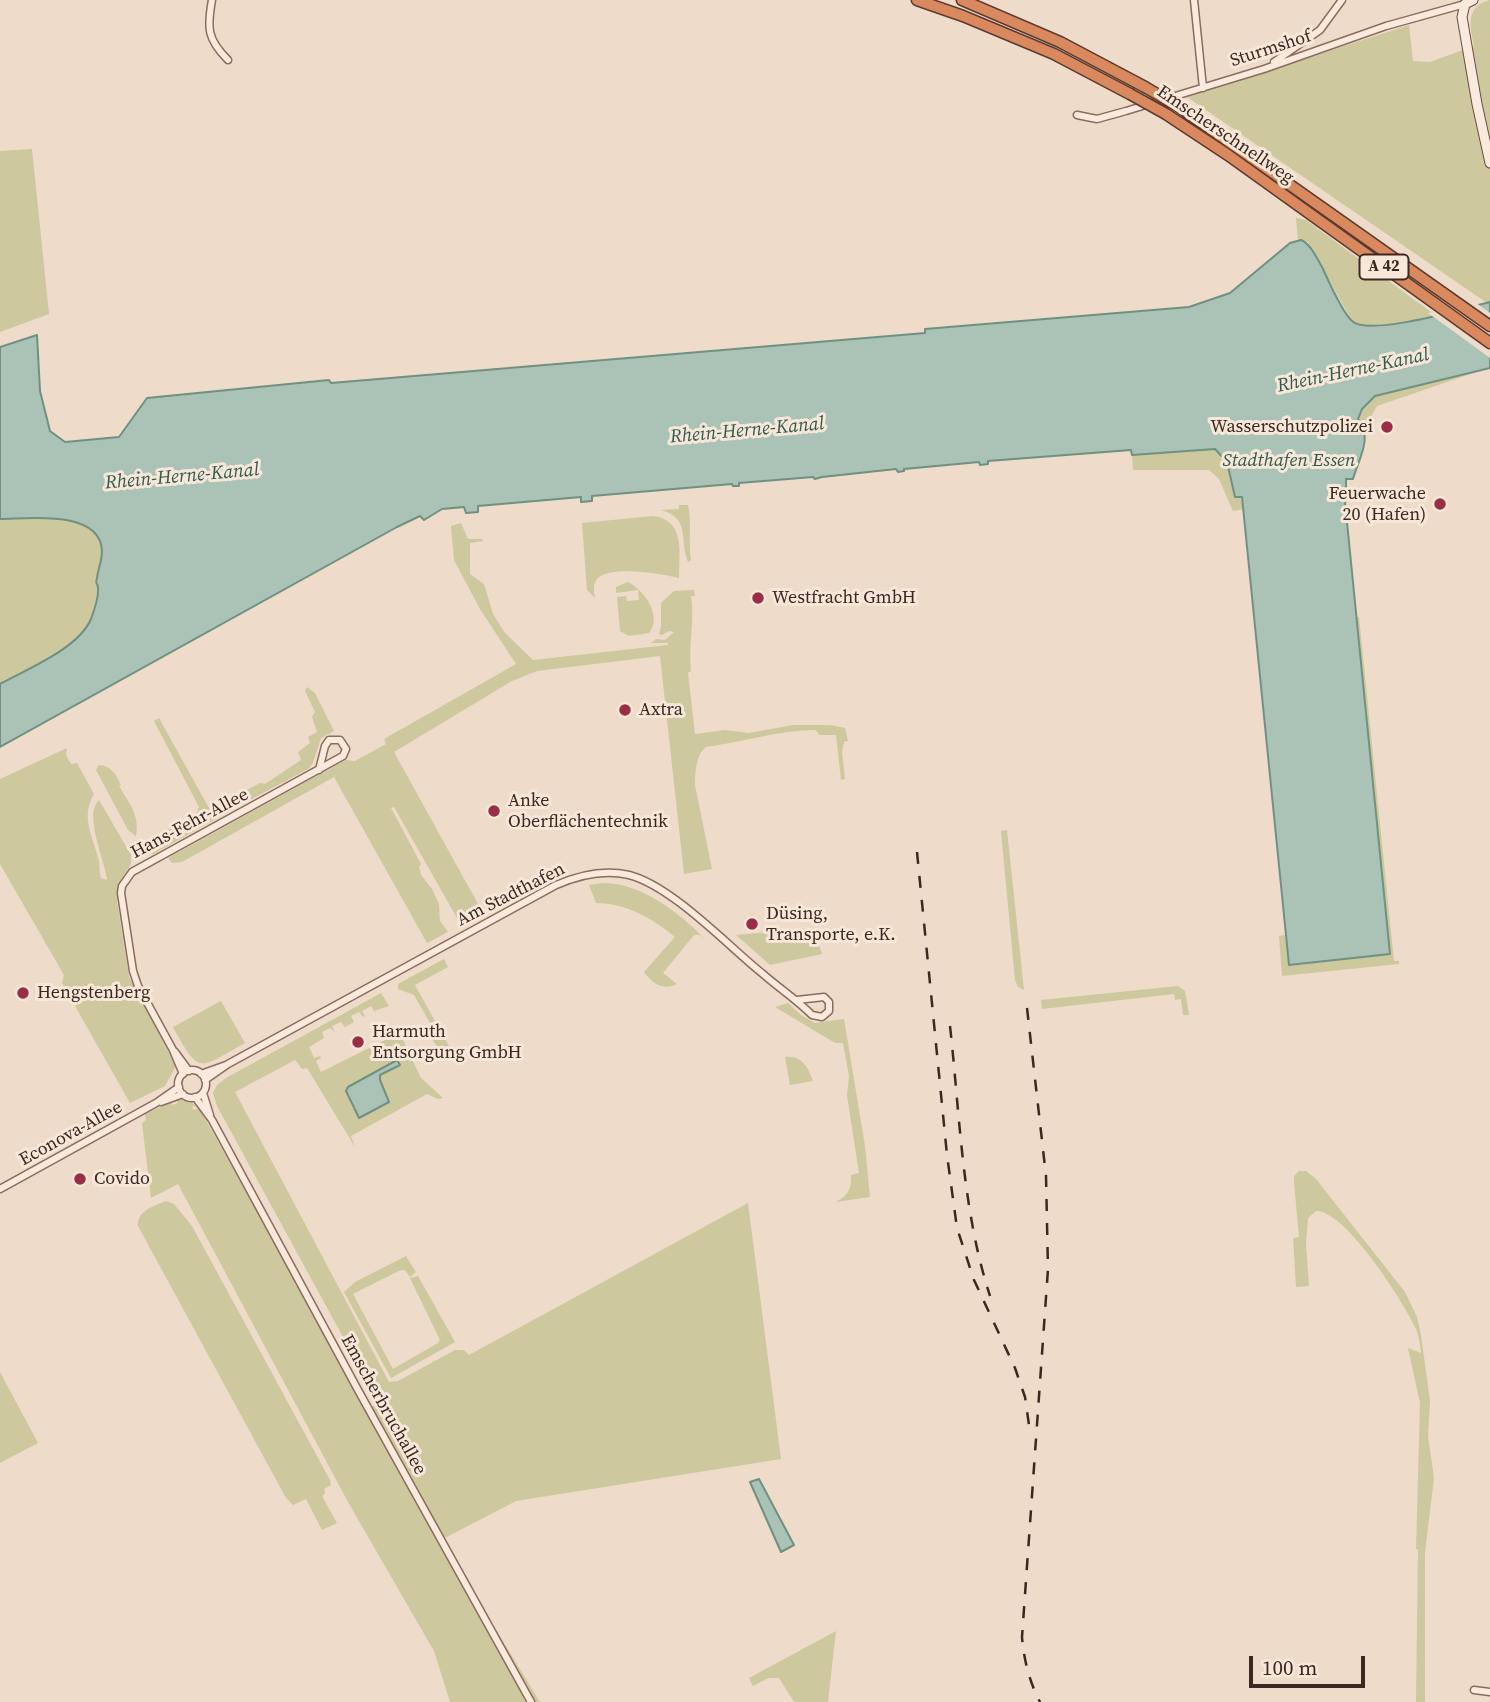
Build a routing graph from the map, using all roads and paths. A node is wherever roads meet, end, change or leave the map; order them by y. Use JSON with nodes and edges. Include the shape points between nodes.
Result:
{"nodes":[{"id":1,"x":212,"y":0,"type":"edge"},
{"id":2,"x":917,"y":0,"type":"edge"},
{"id":3,"x":962,"y":0,"type":"edge"},
{"id":4,"x":1194,"y":0,"type":"edge"},
{"id":5,"x":1342,"y":0,"type":"edge"},
{"id":6,"x":1469,"y":2,"type":"edge"},
{"id":7,"x":228,"y":60,"type":"dead end"},
{"id":8,"x":1264,"y":69,"type":"junction"},
{"id":9,"x":1203,"y":88,"type":"junction"},
{"id":10,"x":1077,"y":115,"type":"dead end"},
{"id":11,"x":1490,"y":163,"type":"edge"},
{"id":12,"x":1490,"y":326,"type":"edge"},
{"id":13,"x":1490,"y":343,"type":"edge"},
{"id":14,"x":320,"y":770,"type":"junction"},
{"id":15,"x":797,"y":1000,"type":"junction"},
{"id":16,"x":186,"y":1072,"type":"junction"},
{"id":17,"x":203,"y":1077,"type":"junction"},
{"id":18,"x":179,"y":1087,"type":"junction"},
{"id":19,"x":203,"y":1093,"type":"junction"},
{"id":20,"x":183,"y":1094,"type":"junction"},
{"id":21,"x":195,"y":1097,"type":"junction"},
{"id":22,"x":156,"y":1103,"type":"junction"},
{"id":23,"x":212,"y":1120,"type":"junction"},
{"id":24,"x":0,"y":1189,"type":"edge"},
{"id":25,"x":1474,"y":1690,"type":"dead end"},
{"id":26,"x":1490,"y":1692,"type":"edge"},
{"id":27,"x":531,"y":1702,"type":"edge"}],
"edges":[{"from":1,"to":7,"type":"street","via":[[210,34]]},
{"from":2,"to":13,"type":"highway","name":"Emscherschnellweg","number":"A 42","bridge":true,"via":[[1054,54],[1166,114]]},
{"from":3,"to":12,"type":"highway","name":"Emscherschnellweg","number":"A 42","bridge":true,"via":[[1060,42],[1181,108]]},
{"from":4,"to":9,"type":"street"},
{"from":5,"to":8,"type":"street","via":[[1320,30]]},
{"from":6,"to":8,"type":"street","name":"Sturmshof"},
{"from":6,"to":11,"type":"street","via":[[1462,17]]},
{"from":8,"to":9,"type":"street","name":"Sturmshof"},
{"from":9,"to":10,"type":"street","name":"Sturmshof","via":[[1097,119]]},
{"from":14,"to":14,"type":"street","name":"Hans-Fehr-Allee","via":[[343,756],[343,742],[329,740]]},
{"from":14,"to":16,"type":"street","name":"Hans-Fehr-Allee","via":[[132,872],[122,886],[138,986]]},
{"from":15,"to":15,"type":"street","name":"Am Stadthafen","via":[[815,1017],[829,1011],[824,997]]},
{"from":15,"to":17,"type":"street","name":"Am Stadthafen","via":[[653,886],[632,876],[598,873],[556,886]]},
{"from":16,"to":17,"type":"street"},
{"from":16,"to":18,"type":"street"},
{"from":17,"to":19,"type":"street"},
{"from":18,"to":20,"type":"street"},
{"from":18,"to":22,"type":"street","name":"Econova-Allee"},
{"from":19,"to":21,"type":"street"},
{"from":19,"to":23,"type":"street","name":"Emscherbruchallee"},
{"from":20,"to":21,"type":"street"},
{"from":20,"to":22,"type":"street","name":"Econova-Allee"},
{"from":21,"to":23,"type":"street","name":"Emscherbruchallee"},
{"from":22,"to":24,"type":"street","name":"Econova-Allee"},
{"from":23,"to":27,"type":"street","name":"Emscherbruchallee"},
{"from":25,"to":26,"type":"street"}]}
